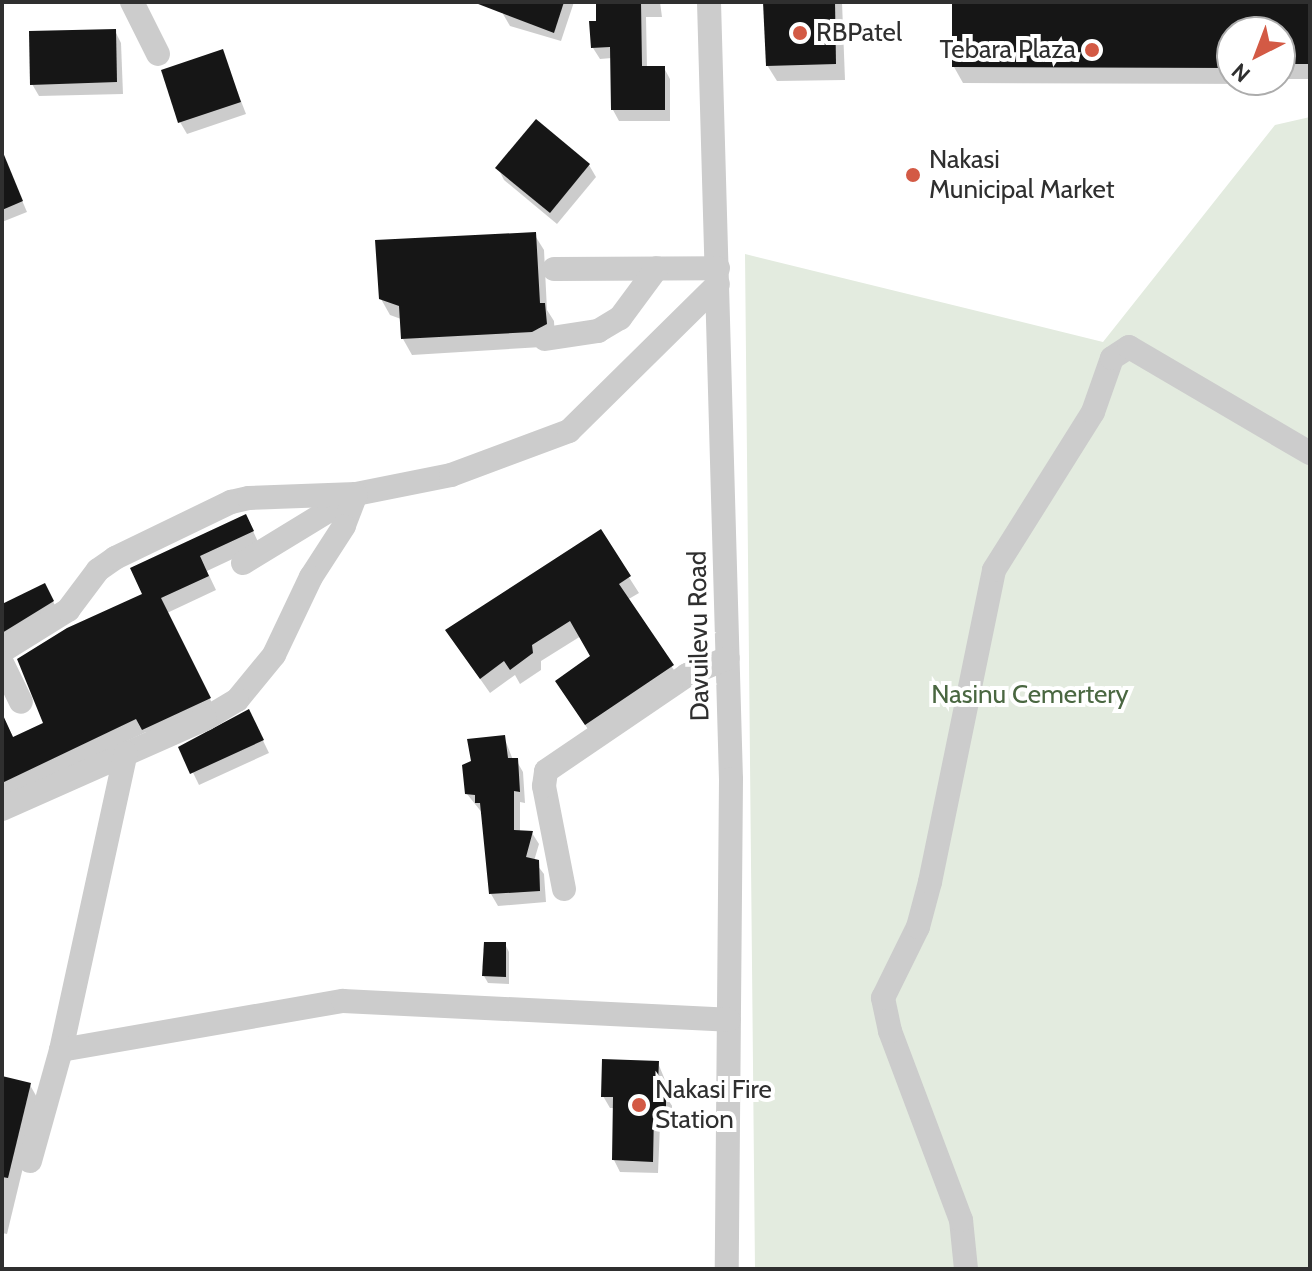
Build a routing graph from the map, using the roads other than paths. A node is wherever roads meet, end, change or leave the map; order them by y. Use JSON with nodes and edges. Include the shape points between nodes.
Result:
{"nodes":[{"id":1,"x":132,"y":2,"type":"edge"},
{"id":2,"x":709,"y":2,"type":"edge"},
{"id":3,"x":158,"y":54,"type":"dead end"},
{"id":4,"x":657,"y":268,"type":"junction"},
{"id":5,"x":554,"y":269,"type":"dead end"},
{"id":6,"x":718,"y":276,"type":"junction"},
{"id":7,"x":545,"y":339,"type":"dead end"},
{"id":8,"x":1310,"y":453,"type":"edge"},
{"id":9,"x":356,"y":494,"type":"junction"},
{"id":10,"x":243,"y":563,"type":"dead end"},
{"id":11,"x":2,"y":651,"type":"edge"},
{"id":12,"x":728,"y":658,"type":"junction"},
{"id":13,"x":2,"y":663,"type":"edge"},
{"id":14,"x":21,"y":702,"type":"dead end"},
{"id":15,"x":126,"y":753,"type":"junction"},
{"id":16,"x":2,"y":809,"type":"edge"},
{"id":17,"x":564,"y":889,"type":"dead end"},
{"id":18,"x":729,"y":1020,"type":"junction"},
{"id":19,"x":61,"y":1050,"type":"junction"},
{"id":20,"x":30,"y":1161,"type":"dead end"},
{"id":21,"x":727,"y":1269,"type":"edge"},
{"id":22,"x":966,"y":1269,"type":"edge"}],
"edges":[{"from":1,"to":3,"type":"street"},
{"from":2,"to":6,"type":"street","name":"Davuilevu Road"},
{"from":4,"to":5,"type":"street"},
{"from":4,"to":6,"type":"street"},
{"from":4,"to":7,"type":"street","via":[[620,318],[598,331]]},
{"from":6,"to":9,"type":"street","via":[[569,431],[451,475]]},
{"from":6,"to":12,"type":"street","name":"Davuilevu Road"},
{"from":8,"to":22,"type":"street","via":[[1129,347],[1112,358],[1093,412],[994,570],[926,897],[918,927],[883,998],[890,1031],[961,1220]]},
{"from":9,"to":10,"type":"street"},
{"from":9,"to":11,"type":"street","via":[[231,502],[115,558],[98,570],[68,610]]},
{"from":9,"to":15,"type":"street","via":[[274,655],[250,687],[221,711]]},
{"from":12,"to":17,"type":"street","via":[[687,675],[546,771],[544,786]]},
{"from":12,"to":18,"type":"street","name":"Davuilevu Road"},
{"from":13,"to":14,"type":"street"},
{"from":15,"to":16,"type":"street"},
{"from":15,"to":19,"type":"street"},
{"from":18,"to":19,"type":"street","via":[[343,1001]]},
{"from":18,"to":21,"type":"street","name":"Davuilevu Road"},
{"from":19,"to":20,"type":"street"}]}
